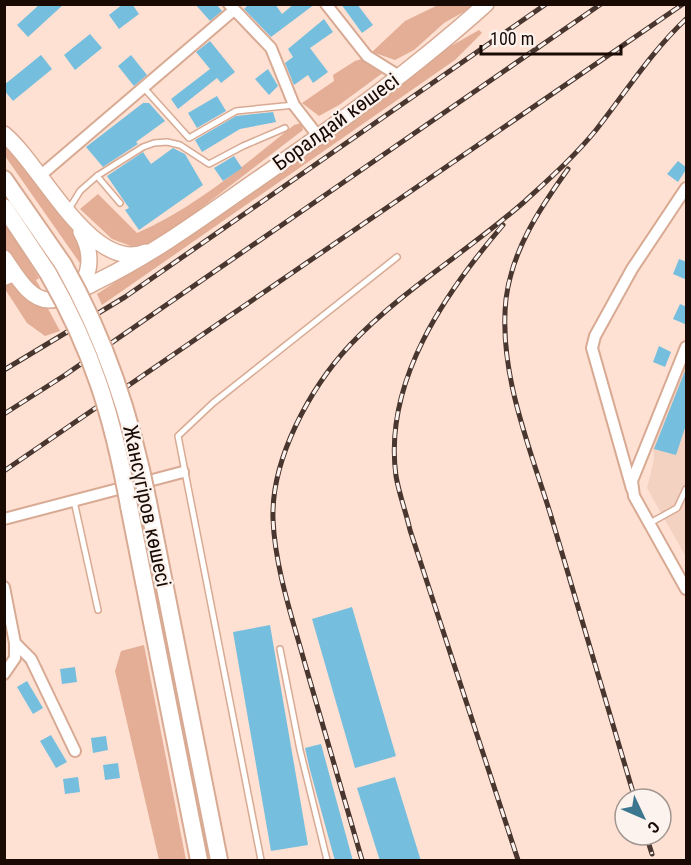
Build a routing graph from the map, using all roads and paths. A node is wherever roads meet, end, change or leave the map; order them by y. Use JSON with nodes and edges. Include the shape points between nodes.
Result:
{"nodes":[{"id":1,"x":326,"y":4,"type":"edge"},
{"id":2,"x":486,"y":4,"type":"edge"},
{"id":3,"x":231,"y":7,"type":"edge"},
{"id":4,"x":399,"y":76,"type":"junction"},
{"id":5,"x":144,"y":88,"type":"junction"},
{"id":6,"x":294,"y":105,"type":"junction"},
{"id":7,"x":285,"y":128,"type":"dead end"},
{"id":8,"x":4,"y":134,"type":"edge"},
{"id":9,"x":318,"y":136,"type":"junction"},
{"id":10,"x":41,"y":175,"type":"junction"},
{"id":11,"x":97,"y":176,"type":"junction"},
{"id":12,"x":4,"y":179,"type":"edge"},
{"id":13,"x":687,"y":189,"type":"edge"},
{"id":14,"x":120,"y":203,"type":"dead end"},
{"id":15,"x":4,"y":207,"type":"edge"},
{"id":16,"x":69,"y":210,"type":"junction"},
{"id":17,"x":180,"y":234,"type":"junction"},
{"id":18,"x":398,"y":256,"type":"dead end"},
{"id":19,"x":4,"y":258,"type":"edge"},
{"id":20,"x":11,"y":278,"type":"edge"},
{"id":21,"x":72,"y":293,"type":"junction"},
{"id":22,"x":687,"y":347,"type":"edge"},
{"id":23,"x":183,"y":472,"type":"junction"},
{"id":24,"x":632,"y":489,"type":"junction"},
{"id":25,"x":687,"y":489,"type":"edge"},
{"id":26,"x":74,"y":501,"type":"junction"},
{"id":27,"x":4,"y":519,"type":"edge"},
{"id":28,"x":650,"y":523,"type":"junction"},
{"id":29,"x":4,"y":587,"type":"edge"},
{"id":30,"x":687,"y":590,"type":"edge"},
{"id":31,"x":98,"y":610,"type":"dead end"},
{"id":32,"x":15,"y":643,"type":"junction"},
{"id":33,"x":280,"y":649,"type":"dead end"},
{"id":34,"x":4,"y":674,"type":"edge"},
{"id":35,"x":75,"y":752,"type":"dead end"},
{"id":36,"x":199,"y":861,"type":"edge"},
{"id":37,"x":219,"y":861,"type":"edge"},
{"id":38,"x":261,"y":861,"type":"edge"},
{"id":39,"x":327,"y":861,"type":"edge"}],
"edges":[{"from":1,"to":4,"type":"street","via":[[367,56]]},
{"from":2,"to":4,"type":"main road","name":"Боралдай көшесі"},
{"from":3,"to":5,"type":"street"},
{"from":3,"to":6,"type":"street","via":[[271,48]]},
{"from":4,"to":9,"type":"main road","name":"Боралдай көшесі"},
{"from":5,"to":6,"type":"lane","via":[[189,138],[236,111]]},
{"from":5,"to":10,"type":"street"},
{"from":6,"to":9,"type":"street"},
{"from":7,"to":11,"type":"lane","via":[[209,165],[180,145],[154,143]]},
{"from":8,"to":10,"type":"main road"},
{"from":9,"to":17,"type":"main road","name":"Боралдай көшесі"},
{"from":10,"to":16,"type":"main road"},
{"from":11,"to":14,"type":"lane"},
{"from":11,"to":16,"type":"lane","via":[[80,191]]},
{"from":12,"to":37,"type":"main road","name":"Жансүгіров көшесі","bridge":true,"via":[[63,264],[91,314],[113,366],[134,436]]},
{"from":13,"to":24,"type":"street","via":[[632,269],[592,348]]},
{"from":15,"to":36,"type":"main road","name":"Жансүгіров көшесі","bridge":true,"via":[[74,320],[98,377],[115,433]]},
{"from":16,"to":17,"type":"main road","via":[[92,238],[116,253],[143,254]]},
{"from":16,"to":21,"type":"main road","via":[[86,241],[89,259],[85,278]]},
{"from":17,"to":21,"type":"main road","via":[[132,264]]},
{"from":18,"to":23,"type":"lane","via":[[181,432],[177,440]]},
{"from":19,"to":20,"type":"main road"},
{"from":20,"to":21,"type":"main road","via":[[39,298],[55,300]]},
{"from":22,"to":24,"type":"street"},
{"from":23,"to":26,"type":"street"},
{"from":23,"to":38,"type":"lane"},
{"from":24,"to":28,"type":"street"},
{"from":25,"to":28,"type":"lane","via":[[677,508]]},
{"from":26,"to":27,"type":"street"},
{"from":26,"to":31,"type":"lane"},
{"from":28,"to":30,"type":"street"},
{"from":29,"to":32,"type":"street"},
{"from":32,"to":34,"type":"street","via":[[15,658]]},
{"from":32,"to":35,"type":"street","via":[[32,658]]},
{"from":33,"to":39,"type":"lane"}]}
